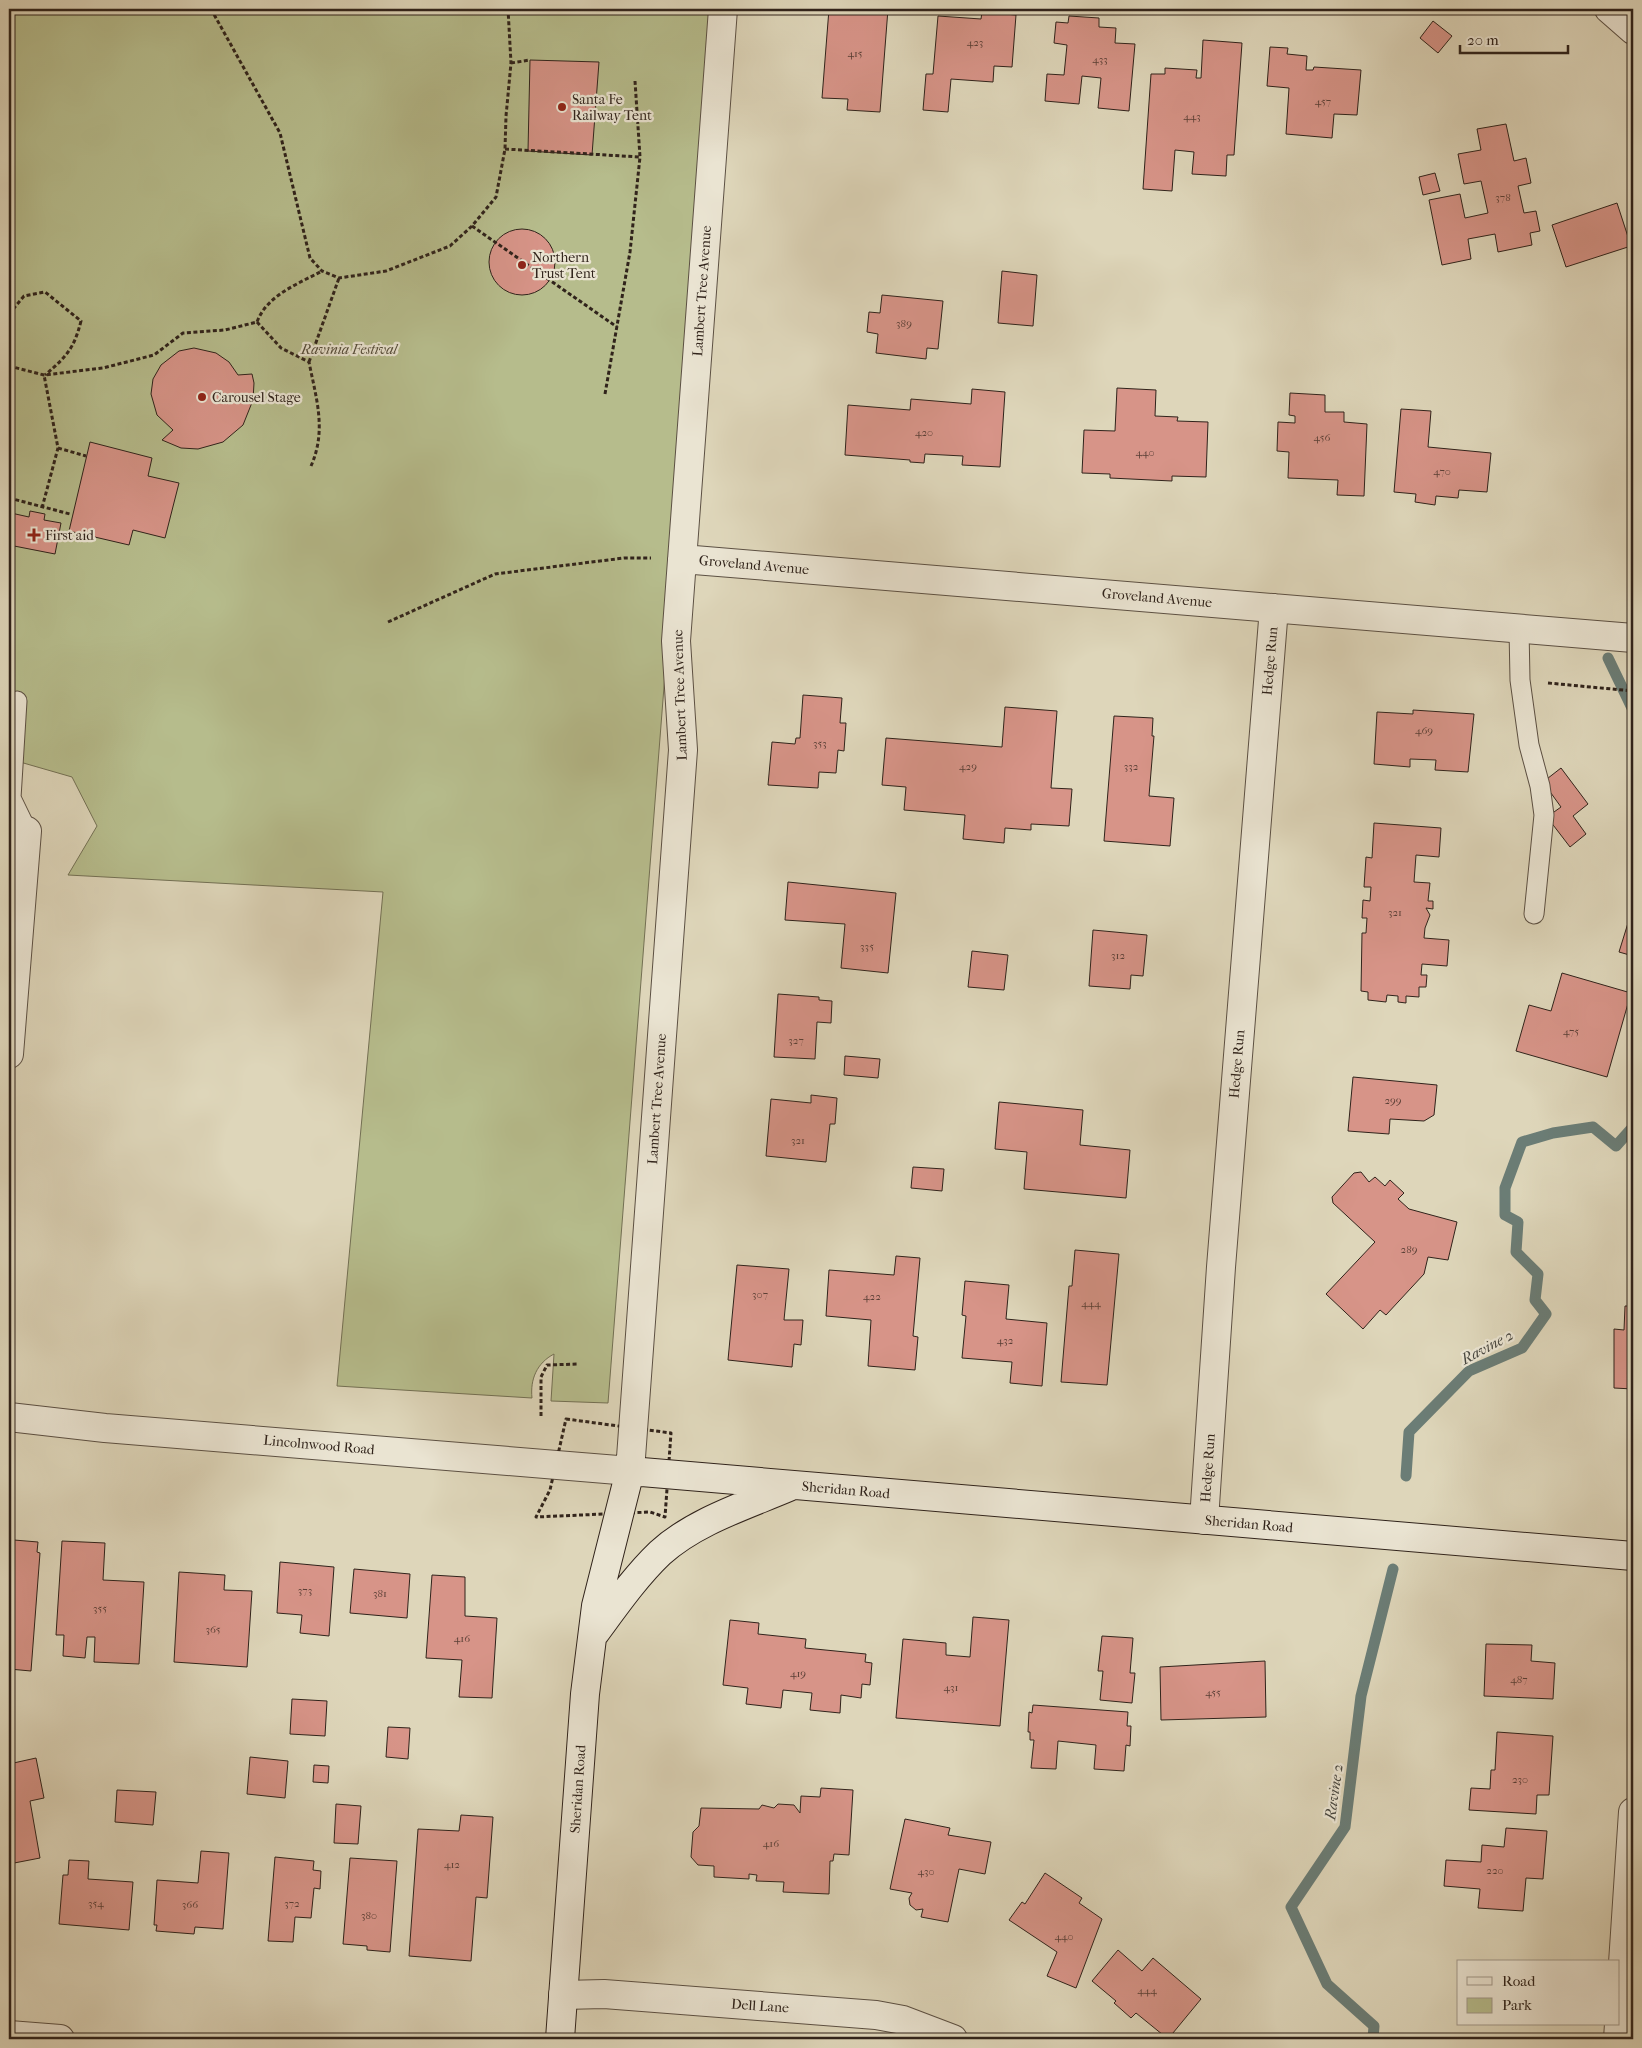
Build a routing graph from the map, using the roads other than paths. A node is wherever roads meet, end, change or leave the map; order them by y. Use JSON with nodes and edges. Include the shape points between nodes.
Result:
{"nodes":[{"id":1,"x":723,"y":9,"type":"edge"},
{"id":2,"x":1609,"y":9,"type":"edge"},
{"id":3,"x":1633,"y":30,"type":"edge"},
{"id":4,"x":682,"y":559,"type":"junction"},
{"id":5,"x":1274,"y":608,"type":"junction"},
{"id":6,"x":1519,"y":629,"type":"junction"},
{"id":7,"x":1633,"y":638,"type":"edge"},
{"id":8,"x":17,"y":701,"type":"dead end"},
{"id":9,"x":27,"y":831,"type":"joint"},
{"id":10,"x":1534,"y":914,"type":"dead end"},
{"id":11,"x":9,"y":1054,"type":"edge"},
{"id":12,"x":9,"y":1417,"type":"edge"},
{"id":13,"x":630,"y":1471,"type":"junction"},
{"id":14,"x":793,"y":1485,"type":"junction"},
{"id":15,"x":1204,"y":1520,"type":"junction"},
{"id":16,"x":1633,"y":1556,"type":"edge"},
{"id":17,"x":592,"y":1637,"type":"junction"},
{"id":18,"x":1633,"y":1812,"type":"edge"},
{"id":19,"x":563,"y":1995,"type":"junction"},
{"id":20,"x":1620,"y":2009,"type":"edge"},
{"id":21,"x":1619,"y":2026,"type":"edge"},
{"id":22,"x":9,"y":2035,"type":"edge"},
{"id":23,"x":60,"y":2039,"type":"edge"},
{"id":24,"x":560,"y":2039,"type":"edge"},
{"id":25,"x":953,"y":2039,"type":"edge"},
{"id":26,"x":1618,"y":2039,"type":"edge"}],
"edges":[{"from":1,"to":4,"type":"street","name":"Lambert Tree Avenue"},
{"from":2,"to":3,"type":"street"},
{"from":4,"to":5,"type":"street","name":"Groveland Avenue"},
{"from":4,"to":13,"type":"street","name":"Lambert Tree Avenue","via":[[676,641],[683,750]]},
{"from":5,"to":6,"type":"street","name":"Groveland Avenue"},
{"from":5,"to":15,"type":"street","name":"Hedge Run"},
{"from":6,"to":7,"type":"street","name":"Groveland Avenue"},
{"from":6,"to":10,"type":"lane","via":[[1521,689],[1544,815]]},
{"from":8,"to":9,"type":"lane","via":[[10,798]]},
{"from":9,"to":11,"type":"street"},
{"from":12,"to":13,"type":"street","name":"Lincolnwood Road"},
{"from":13,"to":14,"type":"street","name":"Sheridan Road"},
{"from":13,"to":17,"type":"street","name":"Sheridan Road","via":[[596,1606]]},
{"from":14,"to":15,"type":"street","name":"Sheridan Road"},
{"from":14,"to":17,"type":"street","via":[[694,1530],[661,1552]]},
{"from":15,"to":16,"type":"street","name":"Sheridan Road"},
{"from":17,"to":19,"type":"street","name":"Sheridan Road"},
{"from":18,"to":20,"type":"street"},
{"from":19,"to":24,"type":"street","name":"Sheridan Road"},
{"from":19,"to":25,"type":"street","name":"Dell Lane","via":[[604,1994],[876,2015],[903,2020]]},
{"from":21,"to":26,"type":"street"},
{"from":22,"to":23,"type":"street"}]}
